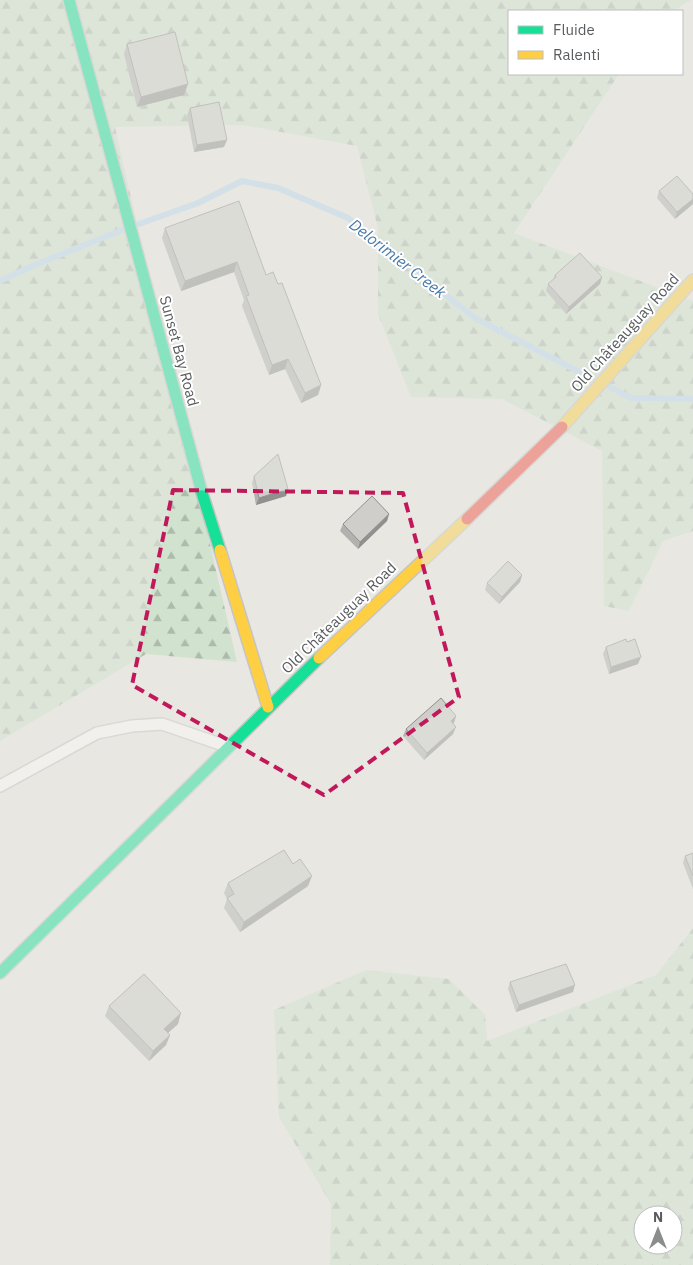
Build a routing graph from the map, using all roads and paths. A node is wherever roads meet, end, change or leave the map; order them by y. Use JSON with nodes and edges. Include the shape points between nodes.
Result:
{"nodes":[{"id":1,"x":69,"y":0,"type":"edge"},
{"id":2,"x":693,"y":280,"type":"edge"},
{"id":3,"x":268,"y":707,"type":"junction"},
{"id":4,"x":228,"y":747,"type":"junction"},
{"id":5,"x":0,"y":786,"type":"edge"},
{"id":6,"x":0,"y":973,"type":"edge"}],
"edges":[{"from":1,"to":3,"type":"street","name":"Sunset Bay Road","via":[[202,493]]},
{"from":2,"to":3,"type":"street","name":"Old Châteauguay Road","via":[[546,442]]},
{"from":3,"to":4,"type":"street","name":"Old Châteauguay Road"},
{"from":4,"to":5,"type":"lane","via":[[162,724],[132,726],[97,733]]},
{"from":4,"to":6,"type":"street","name":"Old Châteauguay Road"}]}
